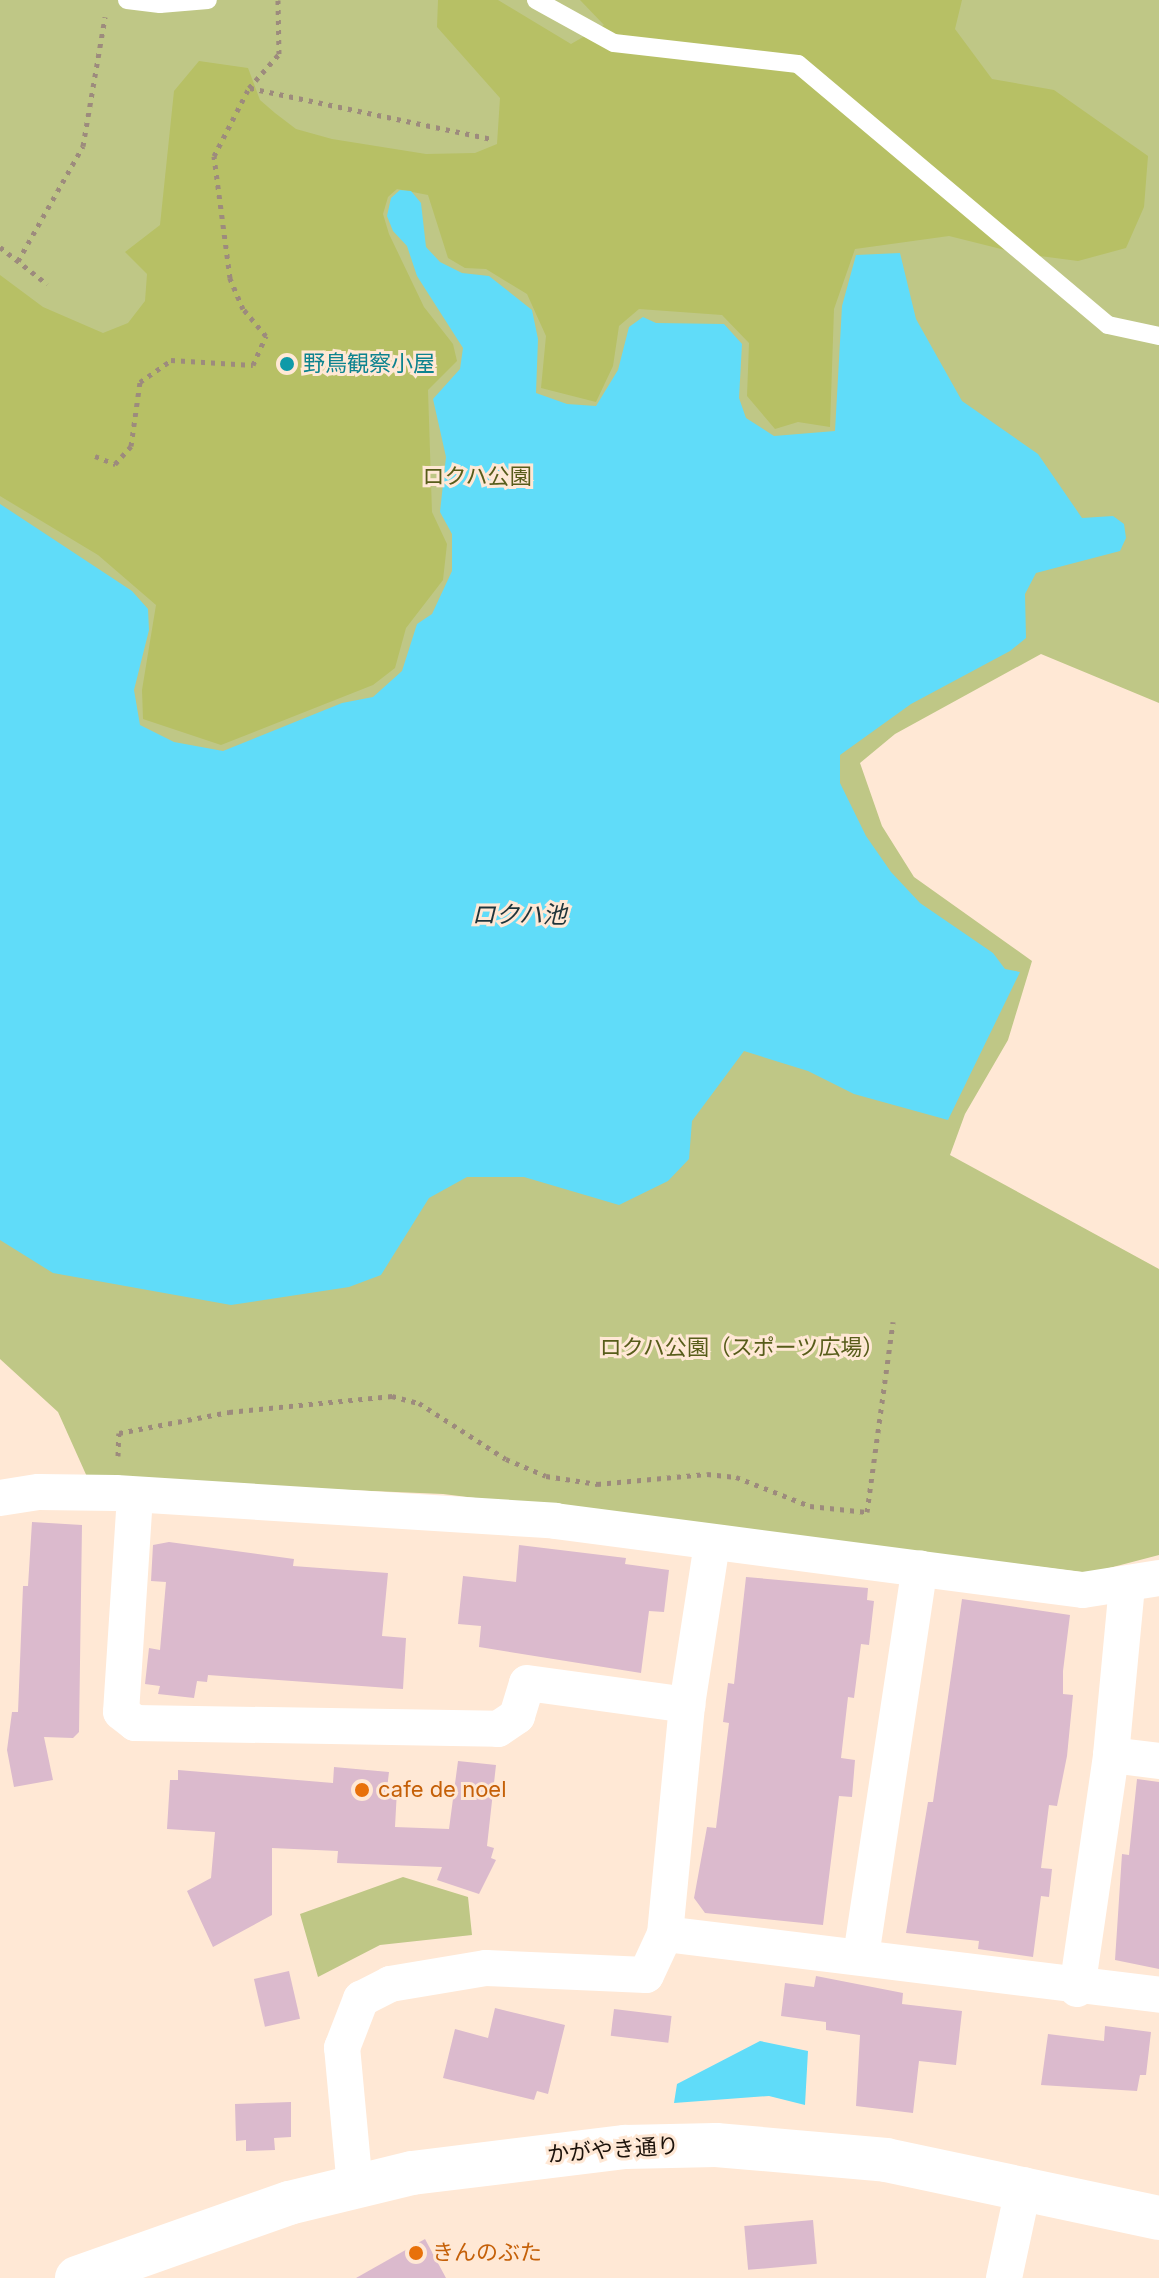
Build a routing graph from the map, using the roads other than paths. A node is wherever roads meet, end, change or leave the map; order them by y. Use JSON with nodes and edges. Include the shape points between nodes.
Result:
{"nodes":[{"id":1,"x":127,"y":0,"type":"edge"},
{"id":2,"x":208,"y":0,"type":"edge"},
{"id":3,"x":536,"y":0,"type":"edge"},
{"id":4,"x":1159,"y":336,"type":"edge"},
{"id":5,"x":126,"y":1494,"type":"junction"},
{"id":6,"x":0,"y":1498,"type":"edge"},
{"id":7,"x":712,"y":1544,"type":"junction"},
{"id":8,"x":920,"y":1568,"type":"junction"},
{"id":9,"x":1143,"y":1581,"type":"edge"},
{"id":10,"x":687,"y":1705,"type":"junction"},
{"id":11,"x":1111,"y":1755,"type":"junction"},
{"id":12,"x":1159,"y":1761,"type":"edge"},
{"id":13,"x":665,"y":1934,"type":"junction"},
{"id":14,"x":861,"y":1956,"type":"junction"},
{"id":15,"x":1077,"y":1989,"type":"junction"},
{"id":16,"x":1159,"y":1995,"type":"edge"},
{"id":17,"x":1024,"y":2185,"type":"junction"},
{"id":18,"x":355,"y":2187,"type":"junction"},
{"id":19,"x":1159,"y":2218,"type":"edge"},
{"id":20,"x":77,"y":2278,"type":"edge"},
{"id":21,"x":1004,"y":2278,"type":"edge"}],
"edges":[{"from":1,"to":2,"type":"lane"},
{"from":3,"to":4,"type":"lane","via":[[614,43],[798,64],[1108,325]]},
{"from":5,"to":6,"type":"street","via":[[39,1492]]},
{"from":5,"to":7,"type":"street","via":[[555,1521]]},
{"from":5,"to":10,"type":"street","via":[[121,1712],[135,1723],[498,1729],[517,1716],[527,1683]]},
{"from":7,"to":8,"type":"street"},
{"from":7,"to":10,"type":"street"},
{"from":8,"to":9,"type":"street","via":[[1083,1590]]},
{"from":8,"to":14,"type":"street"},
{"from":9,"to":11,"type":"street"},
{"from":10,"to":13,"type":"street"},
{"from":11,"to":12,"type":"street"},
{"from":11,"to":15,"type":"street"},
{"from":13,"to":14,"type":"street"},
{"from":13,"to":18,"type":"street","via":[[646,1975],[486,1968],[390,1984],[361,1999],[342,2048]]},
{"from":14,"to":15,"type":"street"},
{"from":15,"to":16,"type":"street"},
{"from":17,"to":18,"type":"street","name":"かがやき通り","via":[[886,2160],[716,2145],[492,2160]]},
{"from":17,"to":19,"type":"street","name":"かがやき通り"},
{"from":17,"to":21,"type":"street"},
{"from":18,"to":20,"type":"street","name":"かがやき通り","via":[[289,2203]]}]}
